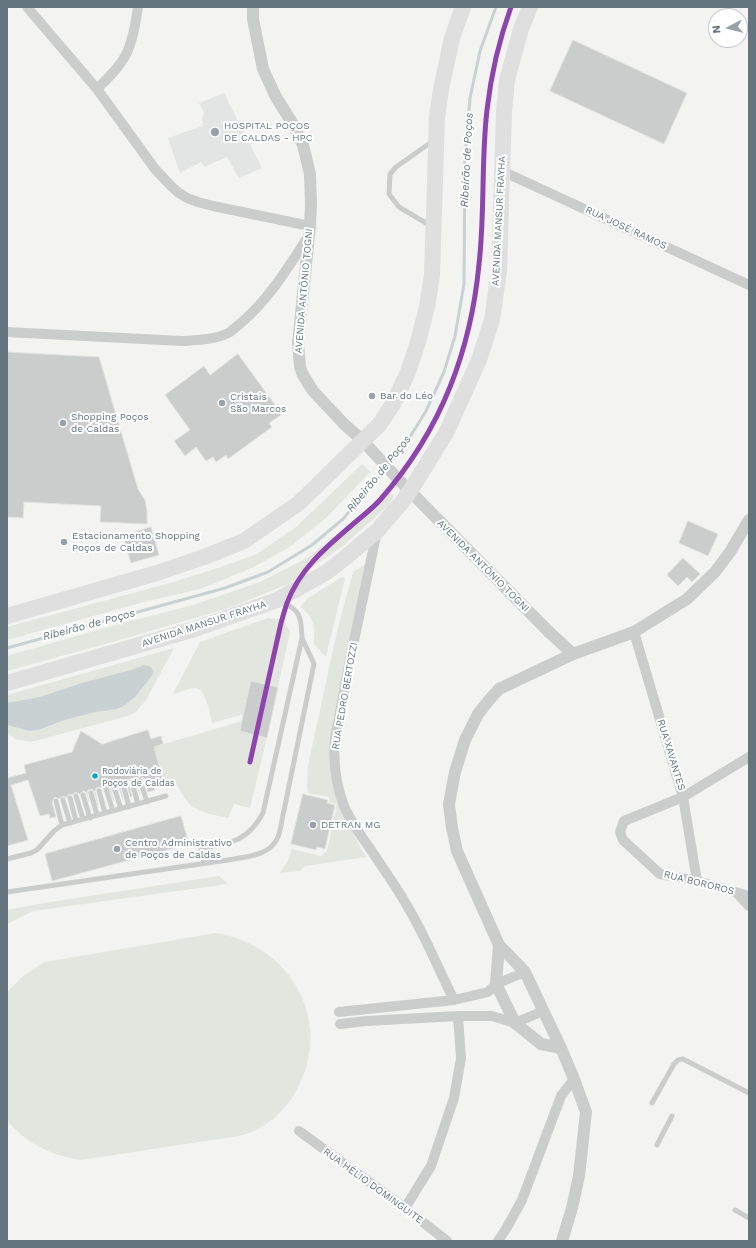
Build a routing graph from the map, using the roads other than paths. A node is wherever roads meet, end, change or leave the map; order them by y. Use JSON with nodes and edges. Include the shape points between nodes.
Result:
{"nodes":[{"id":1,"x":27,"y":7,"type":"edge"},
{"id":2,"x":38,"y":7,"type":"edge"},
{"id":3,"x":138,"y":7,"type":"edge"},
{"id":4,"x":253,"y":7,"type":"edge"},
{"id":5,"x":463,"y":7,"type":"edge"},
{"id":6,"x":530,"y":7,"type":"edge"},
{"id":7,"x":36,"y":18,"type":"junction"},
{"id":8,"x":98,"y":89,"type":"junction"},
{"id":9,"x":437,"y":138,"type":"junction"},
{"id":10,"x":502,"y":171,"type":"junction"},
{"id":11,"x":434,"y":228,"type":"junction"},
{"id":12,"x":309,"y":231,"type":"junction"},
{"id":13,"x":749,"y":285,"type":"edge"},
{"id":14,"x":7,"y":332,"type":"edge"},
{"id":15,"x":362,"y":440,"type":"junction"},
{"id":16,"x":410,"y":491,"type":"junction"},
{"id":17,"x":749,"y":520,"type":"edge"},
{"id":18,"x":377,"y":531,"type":"junction"},
{"id":19,"x":277,"y":600,"type":"junction"},
{"id":20,"x":7,"y":616,"type":"edge"},
{"id":21,"x":548,"y":631,"type":"junction"},
{"id":22,"x":634,"y":632,"type":"junction"},
{"id":23,"x":302,"y":638,"type":"junction"},
{"id":24,"x":573,"y":654,"type":"junction"},
{"id":25,"x":562,"y":659,"type":"junction"},
{"id":26,"x":7,"y":683,"type":"edge"},
{"id":27,"x":749,"y":757,"type":"edge"},
{"id":28,"x":140,"y":780,"type":"dead end"},
{"id":29,"x":132,"y":782,"type":"dead end"},
{"id":30,"x":123,"y":784,"type":"dead end"},
{"id":31,"x":114,"y":787,"type":"dead end"},
{"id":32,"x":106,"y":788,"type":"dead end"},
{"id":33,"x":98,"y":790,"type":"dead end"},
{"id":34,"x":91,"y":793,"type":"dead end"},
{"id":35,"x":83,"y":795,"type":"dead end"},
{"id":36,"x":76,"y":796,"type":"dead end"},
{"id":37,"x":166,"y":796,"type":"dead end"},
{"id":38,"x":683,"y":797,"type":"junction"},
{"id":39,"x":70,"y":798,"type":"dead end"},
{"id":40,"x":63,"y":800,"type":"dead end"},
{"id":41,"x":56,"y":801,"type":"dead end"},
{"id":42,"x":147,"y":802,"type":"junction"},
{"id":43,"x":138,"y":804,"type":"junction"},
{"id":44,"x":129,"y":807,"type":"junction"},
{"id":45,"x":121,"y":809,"type":"junction"},
{"id":46,"x":113,"y":811,"type":"junction"},
{"id":47,"x":105,"y":814,"type":"junction"},
{"id":48,"x":97,"y":816,"type":"junction"},
{"id":49,"x":90,"y":818,"type":"junction"},
{"id":50,"x":83,"y":820,"type":"junction"},
{"id":51,"x":76,"y":821,"type":"junction"},
{"id":52,"x":70,"y":823,"type":"junction"},
{"id":53,"x":62,"y":825,"type":"junction"},
{"id":54,"x":7,"y":859,"type":"edge"},
{"id":55,"x":204,"y":863,"type":"junction"},
{"id":56,"x":696,"y":881,"type":"junction"},
{"id":57,"x":7,"y":892,"type":"edge"},
{"id":58,"x":735,"y":892,"type":"junction"},
{"id":59,"x":749,"y":896,"type":"edge"},
{"id":60,"x":749,"y":906,"type":"edge"},
{"id":61,"x":499,"y":945,"type":"junction"},
{"id":62,"x":525,"y":972,"type":"junction"},
{"id":63,"x":496,"y":984,"type":"junction"},
{"id":64,"x":454,"y":1000,"type":"junction"},
{"id":65,"x":543,"y":1011,"type":"junction"},
{"id":66,"x":339,"y":1012,"type":"dead end"},
{"id":67,"x":458,"y":1016,"type":"junction"},
{"id":68,"x":515,"y":1023,"type":"junction"},
{"id":69,"x":340,"y":1024,"type":"dead end"},
{"id":70,"x":561,"y":1048,"type":"junction"},
{"id":71,"x":574,"y":1079,"type":"junction"},
{"id":72,"x":749,"y":1093,"type":"edge"},
{"id":73,"x":652,"y":1103,"type":"dead end"},
{"id":74,"x":672,"y":1116,"type":"dead end"},
{"id":75,"x":298,"y":1131,"type":"dead end"},
{"id":76,"x":657,"y":1144,"type":"dead end"},
{"id":77,"x":405,"y":1208,"type":"junction"},
{"id":78,"x":735,"y":1210,"type":"dead end"},
{"id":79,"x":749,"y":1218,"type":"edge"},
{"id":80,"x":447,"y":1241,"type":"edge"},
{"id":81,"x":498,"y":1241,"type":"edge"},
{"id":82,"x":562,"y":1241,"type":"edge"}],
"edges":[{"from":1,"to":7,"type":"street"},
{"from":2,"to":7,"type":"street"},
{"from":3,"to":8,"type":"street","via":[[128,51],[116,70]]},
{"from":4,"to":12,"type":"street","name":"AVENIDA ANTÔNIO TOGNI","via":[[263,69],[303,145],[310,174]]},
{"from":5,"to":9,"type":"main road","via":[[452,38],[441,89]]},
{"from":6,"to":10,"type":"main road","name":"AVENIDA MANSUR FRAYHA","via":[[507,80]]},
{"from":7,"to":8,"type":"street"},
{"from":8,"to":12,"type":"street","via":[[155,169],[179,193],[198,202]]},
{"from":9,"to":11,"type":"main road"},
{"from":9,"to":11,"type":"lane","via":[[396,167],[390,174],[389,194],[399,207]]},
{"from":10,"to":13,"type":"street","name":"RUA JOSÉ RAMOS"},
{"from":10,"to":16,"type":"main road","name":"AVENIDA MANSUR FRAYHA","via":[[499,271],[492,320],[479,360],[446,433]]},
{"from":11,"to":15,"type":"main road","via":[[432,274],[427,306],[408,372],[379,425]]},
{"from":12,"to":14,"type":"street","via":[[267,297],[230,332],[216,337],[182,341]]},
{"from":12,"to":15,"type":"street","name":"AVENIDA ANTÔNIO TOGNI","via":[[298,343],[300,367],[313,391]]},
{"from":15,"to":16,"type":"street","name":"AVENIDA ANTÔNIO TOGNI"},
{"from":15,"to":20,"type":"main road","via":[[299,503],[244,541],[157,573]]},
{"from":16,"to":18,"type":"main road","name":"AVENIDA MANSUR FRAYHA"},
{"from":16,"to":21,"type":"street","name":"AVENIDA ANTÔNIO TOGNI"},
{"from":17,"to":22,"type":"street","via":[[715,572],[687,599]]},
{"from":18,"to":19,"type":"main road","name":"AVENIDA MANSUR FRAYHA","via":[[327,572]]},
{"from":18,"to":64,"type":"street","name":"RUA PEDRO BERTOZZI","via":[[335,739],[336,774],[348,814],[410,910]]},
{"from":19,"to":23,"type":"lane","via":[[291,606],[298,614]]},
{"from":19,"to":26,"type":"main road","name":"AVENIDA MANSUR FRAYHA","via":[[196,629]]},
{"from":21,"to":24,"type":"street","name":"AVENIDA ANTÔNIO TOGNI"},
{"from":21,"to":25,"type":"street","name":"AVENIDA ANTÔNIO TOGNI"},
{"from":22,"to":24,"type":"street"},
{"from":22,"to":38,"type":"street","name":"RUA XAVANTES"},
{"from":23,"to":55,"type":"lane","via":[[263,813],[249,833],[236,841],[201,848]]},
{"from":23,"to":55,"type":"lane","via":[[314,664],[278,838],[270,848],[261,853]]},
{"from":24,"to":25,"type":"street"},
{"from":25,"to":61,"type":"street","via":[[499,689],[478,714],[465,740],[454,772],[450,804],[457,850]]},
{"from":27,"to":38,"type":"street"},
{"from":28,"to":42,"type":"lane"},
{"from":29,"to":43,"type":"lane"},
{"from":30,"to":44,"type":"lane"},
{"from":31,"to":45,"type":"lane"},
{"from":32,"to":46,"type":"lane"},
{"from":33,"to":47,"type":"lane"},
{"from":34,"to":48,"type":"lane"},
{"from":35,"to":49,"type":"lane"},
{"from":36,"to":50,"type":"lane"},
{"from":37,"to":42,"type":"lane"},
{"from":38,"to":56,"type":"street","name":"RUA XAVANTES"},
{"from":38,"to":56,"type":"street","name":"RUA BOROROS","via":[[624,820],[620,832],[623,840],[660,874]]},
{"from":39,"to":51,"type":"lane"},
{"from":40,"to":52,"type":"lane"},
{"from":41,"to":53,"type":"lane"},
{"from":42,"to":43,"type":"lane"},
{"from":43,"to":44,"type":"lane"},
{"from":44,"to":45,"type":"lane"},
{"from":45,"to":46,"type":"lane"},
{"from":46,"to":47,"type":"lane"},
{"from":47,"to":48,"type":"lane"},
{"from":48,"to":49,"type":"lane"},
{"from":49,"to":50,"type":"lane"},
{"from":50,"to":51,"type":"lane"},
{"from":51,"to":52,"type":"lane"},
{"from":52,"to":53,"type":"lane"},
{"from":53,"to":54,"type":"lane","via":[[37,850]]},
{"from":55,"to":57,"type":"lane"},
{"from":56,"to":58,"type":"street","name":"RUA BOROROS"},
{"from":58,"to":59,"type":"street","name":"RUA BOROROS"},
{"from":58,"to":60,"type":"street"},
{"from":61,"to":62,"type":"street"},
{"from":61,"to":63,"type":"street"},
{"from":62,"to":63,"type":"street"},
{"from":62,"to":65,"type":"street"},
{"from":63,"to":64,"type":"street","via":[[488,992]]},
{"from":63,"to":68,"type":"street"},
{"from":64,"to":66,"type":"street"},
{"from":65,"to":68,"type":"street"},
{"from":65,"to":70,"type":"street"},
{"from":67,"to":68,"type":"street","via":[[492,1016]]},
{"from":67,"to":69,"type":"street"},
{"from":67,"to":77,"type":"street","via":[[461,1058],[454,1098],[431,1166]]},
{"from":68,"to":70,"type":"street","via":[[541,1044]]},
{"from":70,"to":71,"type":"street"},
{"from":71,"to":81,"type":"street","via":[[561,1096],[522,1200]]},
{"from":71,"to":82,"type":"street","via":[[586,1112],[579,1176]]},
{"from":72,"to":73,"type":"lane","via":[[683,1059],[674,1064]]},
{"from":74,"to":76,"type":"lane"},
{"from":75,"to":77,"type":"street","name":"RUA HÉLIO DOMINGUITE"},
{"from":77,"to":80,"type":"street","name":"RUA HÉLIO DOMINGUITE"},
{"from":78,"to":79,"type":"lane"}]}
